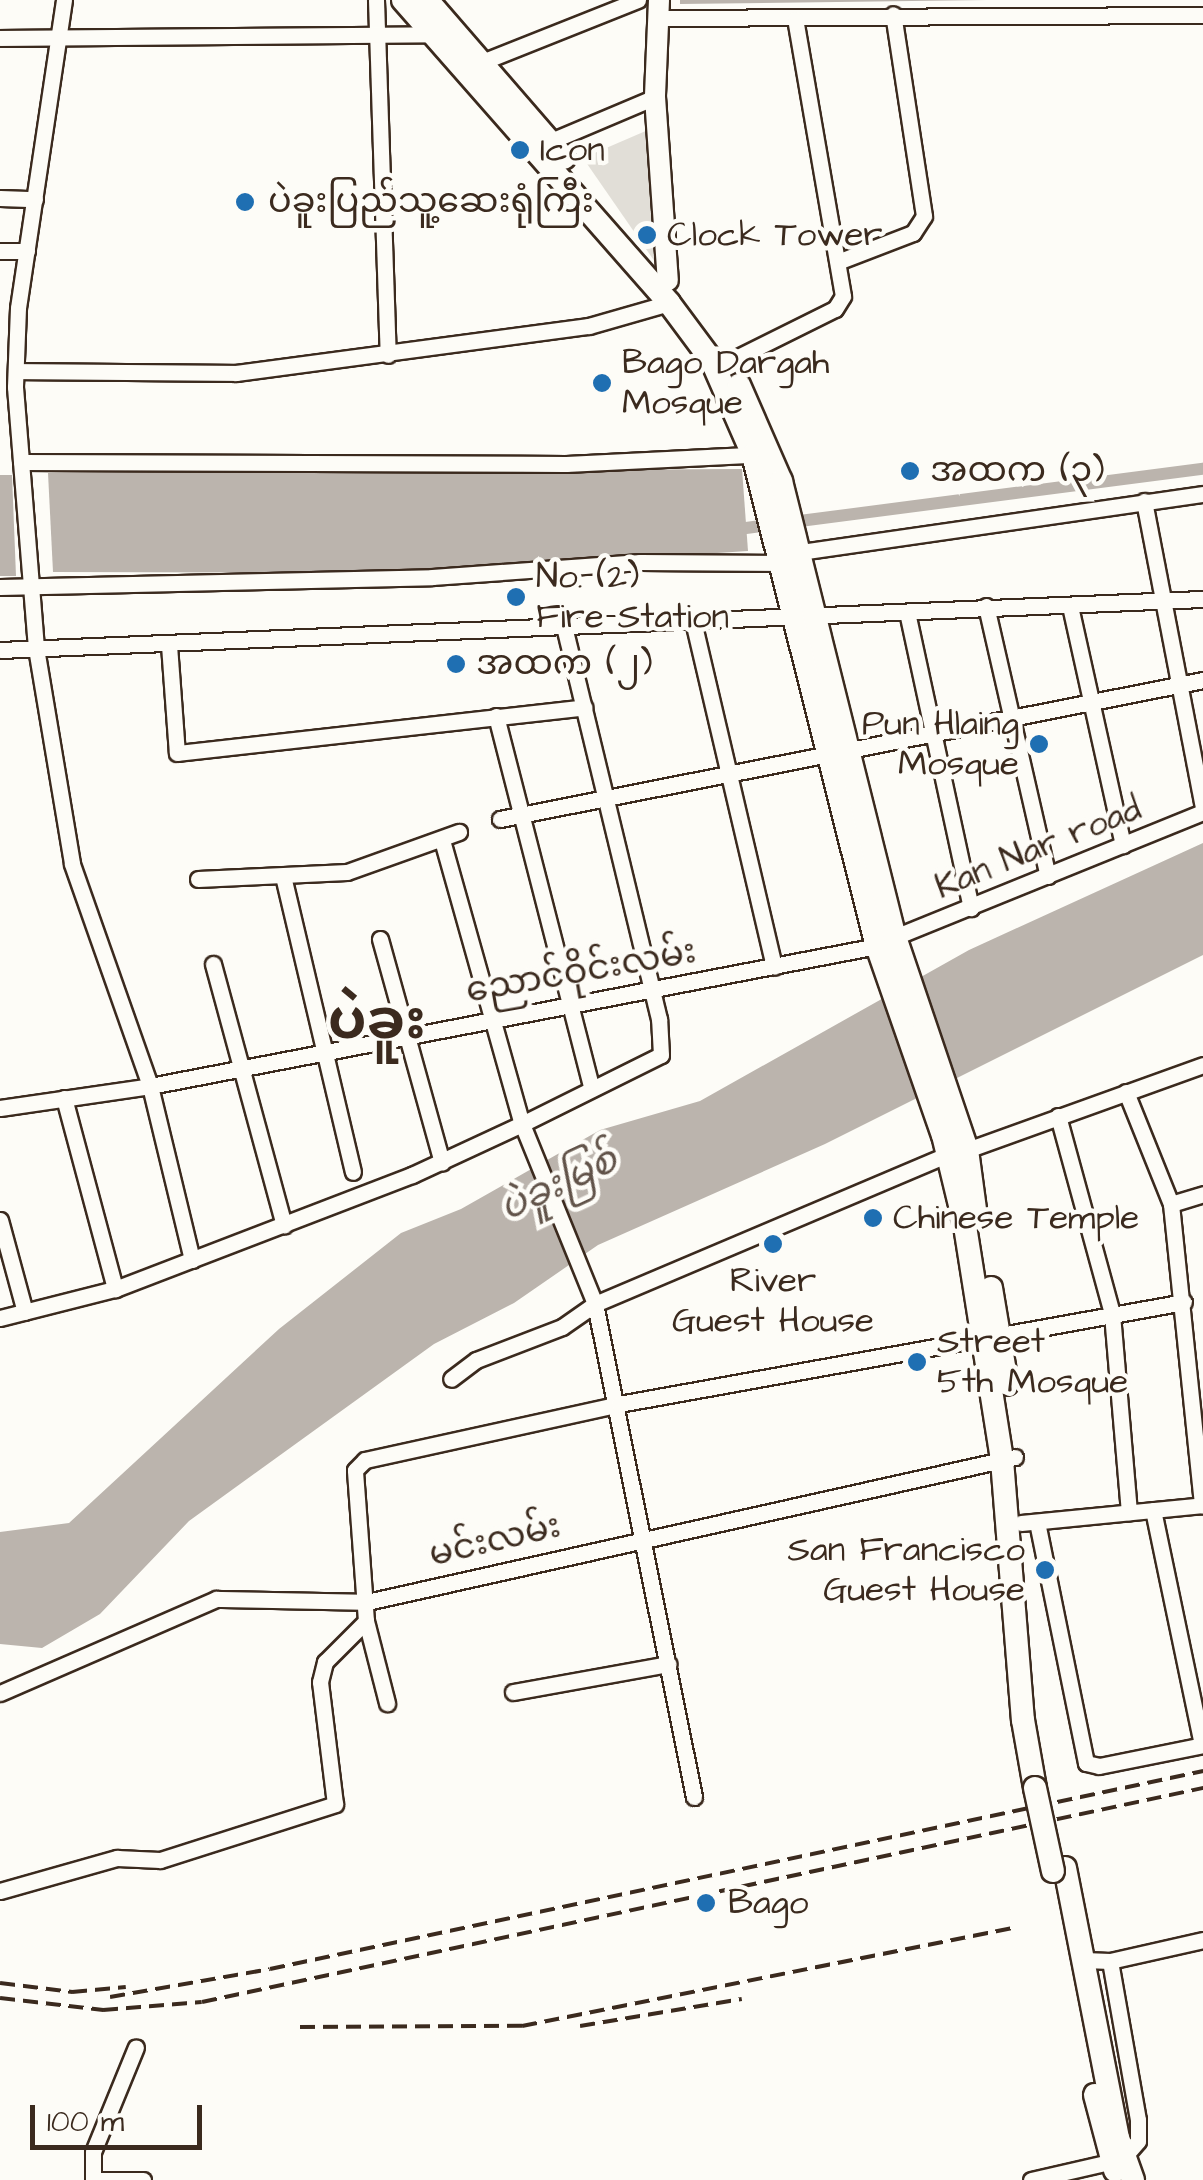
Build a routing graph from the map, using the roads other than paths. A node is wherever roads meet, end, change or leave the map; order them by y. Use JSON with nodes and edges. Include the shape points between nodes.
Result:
{"nodes":[{"id":1,"x":64,"y":0,"type":"edge"},
{"id":2,"x":376,"y":0,"type":"edge"},
{"id":3,"x":403,"y":0,"type":"edge"},
{"id":4,"x":427,"y":0,"type":"edge"},
{"id":5,"x":638,"y":0,"type":"edge"},
{"id":6,"x":659,"y":9,"type":"edge"},
{"id":7,"x":1202,"y":10,"type":"edge"},
{"id":8,"x":893,"y":14,"type":"junction"},
{"id":9,"x":795,"y":18,"type":"junction"},
{"id":10,"x":377,"y":32,"type":"junction"},
{"id":11,"x":432,"y":34,"type":"junction"},
{"id":12,"x":61,"y":37,"type":"junction"},
{"id":13,"x":0,"y":38,"type":"edge"},
{"id":14,"x":482,"y":62,"type":"junction"},
{"id":15,"x":655,"y":97,"type":"junction"},
{"id":16,"x":542,"y":145,"type":"junction"},
{"id":17,"x":0,"y":198,"type":"edge"},
{"id":18,"x":36,"y":199,"type":"junction"},
{"id":19,"x":0,"y":251,"type":"edge"},
{"id":20,"x":27,"y":252,"type":"junction"},
{"id":21,"x":840,"y":261,"type":"junction"},
{"id":22,"x":668,"y":292,"type":"junction"},
{"id":23,"x":0,"y":307,"type":"edge"},
{"id":24,"x":18,"y":308,"type":"junction"},
{"id":25,"x":388,"y":355,"type":"junction"},
{"id":26,"x":728,"y":362,"type":"junction"},
{"id":27,"x":10,"y":381,"type":"edge"},
{"id":28,"x":753,"y":454,"type":"junction"},
{"id":29,"x":21,"y":462,"type":"junction"},
{"id":30,"x":772,"y":484,"type":"junction"},
{"id":31,"x":1203,"y":494,"type":"edge"},
{"id":32,"x":1144,"y":501,"type":"junction"},
{"id":33,"x":788,"y":557,"type":"junction"},
{"id":34,"x":32,"y":586,"type":"junction"},
{"id":35,"x":0,"y":587,"type":"edge"},
{"id":36,"x":1203,"y":599,"type":"edge"},
{"id":37,"x":1158,"y":602,"type":"junction"},
{"id":38,"x":986,"y":606,"type":"junction"},
{"id":39,"x":1070,"y":606,"type":"junction"},
{"id":40,"x":906,"y":612,"type":"junction"},
{"id":41,"x":806,"y":616,"type":"junction"},
{"id":42,"x":693,"y":620,"type":"junction"},
{"id":43,"x":564,"y":626,"type":"junction"},
{"id":44,"x":169,"y":645,"type":"junction"},
{"id":45,"x":36,"y":648,"type":"junction"},
{"id":46,"x":0,"y":650,"type":"edge"},
{"id":47,"x":1203,"y":680,"type":"edge"},
{"id":48,"x":1177,"y":685,"type":"junction"},
{"id":49,"x":1090,"y":701,"type":"junction"},
{"id":50,"x":584,"y":707,"type":"junction"},
{"id":51,"x":1014,"y":715,"type":"junction"},
{"id":52,"x":496,"y":716,"type":"junction"},
{"id":53,"x":933,"y":730,"type":"junction"},
{"id":54,"x":837,"y":749,"type":"junction"},
{"id":55,"x":728,"y":772,"type":"junction"},
{"id":56,"x":606,"y":796,"type":"junction"},
{"id":57,"x":1203,"y":810,"type":"edge"},
{"id":58,"x":522,"y":815,"type":"junction"},
{"id":59,"x":500,"y":819,"type":"dead end"},
{"id":60,"x":459,"y":832,"type":"dead end"},
{"id":61,"x":442,"y":840,"type":"junction"},
{"id":62,"x":1123,"y":846,"type":"junction"},
{"id":63,"x":283,"y":876,"type":"junction"},
{"id":64,"x":1048,"y":876,"type":"junction"},
{"id":65,"x":198,"y":879,"type":"dead end"},
{"id":66,"x":971,"y":908,"type":"junction"},
{"id":67,"x":380,"y":939,"type":"dead end"},
{"id":68,"x":888,"y":948,"type":"junction"},
{"id":69,"x":212,"y":964,"type":"dead end"},
{"id":70,"x":774,"y":968,"type":"junction"},
{"id":71,"x":652,"y":990,"type":"junction"},
{"id":72,"x":574,"y":1004,"type":"junction"},
{"id":73,"x":488,"y":1019,"type":"junction"},
{"id":74,"x":405,"y":1035,"type":"junction"},
{"id":75,"x":322,"y":1050,"type":"junction"},
{"id":76,"x":1203,"y":1065,"type":"edge"},
{"id":77,"x":239,"y":1067,"type":"junction"},
{"id":78,"x":150,"y":1086,"type":"junction"},
{"id":79,"x":592,"y":1089,"type":"junction"},
{"id":80,"x":1126,"y":1092,"type":"junction"},
{"id":81,"x":64,"y":1098,"type":"junction"},
{"id":82,"x":0,"y":1108,"type":"edge"},
{"id":83,"x":1058,"y":1116,"type":"junction"},
{"id":84,"x":522,"y":1124,"type":"junction"},
{"id":85,"x":955,"y":1142,"type":"junction"},
{"id":86,"x":442,"y":1163,"type":"junction"},
{"id":87,"x":353,"y":1172,"type":"dead end"},
{"id":88,"x":1203,"y":1194,"type":"edge"},
{"id":89,"x":1171,"y":1204,"type":"junction"},
{"id":90,"x":0,"y":1220,"type":"edge"},
{"id":91,"x":284,"y":1226,"type":"junction"},
{"id":92,"x":192,"y":1260,"type":"junction"},
{"id":93,"x":115,"y":1289,"type":"junction"},
{"id":94,"x":1184,"y":1302,"type":"junction"},
{"id":95,"x":595,"y":1304,"type":"junction"},
{"id":96,"x":25,"y":1312,"type":"junction"},
{"id":97,"x":1112,"y":1314,"type":"junction"},
{"id":98,"x":0,"y":1318,"type":"edge"},
{"id":99,"x":994,"y":1334,"type":"junction"},
{"id":100,"x":451,"y":1379,"type":"dead end"},
{"id":101,"x":619,"y":1404,"type":"junction"},
{"id":102,"x":1009,"y":1458,"type":"junction"},
{"id":103,"x":1202,"y":1505,"type":"edge"},
{"id":104,"x":1153,"y":1510,"type":"junction"},
{"id":105,"x":1129,"y":1512,"type":"junction"},
{"id":106,"x":1029,"y":1522,"type":"junction"},
{"id":107,"x":644,"y":1537,"type":"junction"},
{"id":108,"x":367,"y":1602,"type":"junction"},
{"id":109,"x":366,"y":1621,"type":"junction"},
{"id":110,"x":669,"y":1664,"type":"junction"},
{"id":111,"x":0,"y":1692,"type":"edge"},
{"id":112,"x":513,"y":1692,"type":"dead end"},
{"id":113,"x":387,"y":1704,"type":"dead end"},
{"id":114,"x":1203,"y":1745,"type":"edge"},
{"id":115,"x":1042,"y":1787,"type":"junction"},
{"id":116,"x":694,"y":1797,"type":"dead end"},
{"id":117,"x":1059,"y":1869,"type":"junction"},
{"id":118,"x":0,"y":1891,"type":"edge"},
{"id":119,"x":1203,"y":1940,"type":"edge"},
{"id":120,"x":1084,"y":1960,"type":"junction"},
{"id":121,"x":1110,"y":1961,"type":"junction"},
{"id":122,"x":136,"y":2047,"type":"dead end"},
{"id":123,"x":1115,"y":2165,"type":"edge"},
{"id":124,"x":116,"y":2179,"type":"edge"},
{"id":125,"x":93,"y":2180,"type":"edge"},
{"id":126,"x":143,"y":2180,"type":"edge"},
{"id":127,"x":1031,"y":2180,"type":"edge"}],
"edges":[{"from":1,"to":12,"type":"street"},
{"from":2,"to":10,"type":"street"},
{"from":3,"to":11,"type":"highway"},
{"from":4,"to":14,"type":"highway"},
{"from":5,"to":14,"type":"street"},
{"from":6,"to":9,"type":"street"},
{"from":6,"to":15,"type":"main road"},
{"from":7,"to":8,"type":"street"},
{"from":8,"to":9,"type":"street"},
{"from":8,"to":21,"type":"street","via":[[924,216],[913,233]]},
{"from":9,"to":21,"type":"street"},
{"from":10,"to":11,"type":"street"},
{"from":10,"to":12,"type":"street"},
{"from":10,"to":25,"type":"street"},
{"from":11,"to":16,"type":"highway"},
{"from":12,"to":13,"type":"street"},
{"from":12,"to":18,"type":"street"},
{"from":14,"to":16,"type":"highway"},
{"from":15,"to":16,"type":"street"},
{"from":15,"to":22,"type":"main road"},
{"from":16,"to":22,"type":"highway"},
{"from":17,"to":18,"type":"street"},
{"from":18,"to":20,"type":"street"},
{"from":19,"to":20,"type":"street"},
{"from":20,"to":24,"type":"street"},
{"from":21,"to":26,"type":"street","via":[[843,296],[835,309]]},
{"from":22,"to":25,"type":"street","via":[[588,326]]},
{"from":22,"to":26,"type":"highway"},
{"from":22,"to":28,"type":"highway","via":[[712,361]]},
{"from":23,"to":24,"type":"street"},
{"from":24,"to":27,"type":"street"},
{"from":25,"to":27,"type":"street","via":[[236,373]]},
{"from":26,"to":30,"type":"highway"},
{"from":27,"to":29,"type":"street"},
{"from":28,"to":29,"type":"street","via":[[566,464]]},
{"from":28,"to":30,"type":"highway"},
{"from":29,"to":34,"type":"street"},
{"from":30,"to":33,"type":"highway"},
{"from":31,"to":32,"type":"street"},
{"from":32,"to":33,"type":"street"},
{"from":32,"to":37,"type":"street"},
{"from":33,"to":34,"type":"street","via":[[432,577]]},
{"from":33,"to":41,"type":"highway"},
{"from":34,"to":35,"type":"street"},
{"from":34,"to":45,"type":"street"},
{"from":36,"to":37,"type":"street"},
{"from":37,"to":39,"type":"street"},
{"from":37,"to":48,"type":"street"},
{"from":38,"to":39,"type":"street"},
{"from":38,"to":40,"type":"street"},
{"from":38,"to":51,"type":"street"},
{"from":39,"to":49,"type":"street"},
{"from":40,"to":41,"type":"street"},
{"from":40,"to":53,"type":"street"},
{"from":41,"to":42,"type":"street"},
{"from":41,"to":54,"type":"highway"},
{"from":42,"to":43,"type":"street"},
{"from":42,"to":55,"type":"street"},
{"from":43,"to":44,"type":"street"},
{"from":43,"to":50,"type":"street"},
{"from":44,"to":45,"type":"street"},
{"from":44,"to":52,"type":"street","via":[[177,754]]},
{"from":45,"to":46,"type":"street"},
{"from":45,"to":78,"type":"street","via":[[72,864]]},
{"from":47,"to":48,"type":"street"},
{"from":48,"to":49,"type":"street"},
{"from":48,"to":57,"type":"street"},
{"from":49,"to":51,"type":"street"},
{"from":49,"to":62,"type":"street"},
{"from":50,"to":52,"type":"street"},
{"from":50,"to":56,"type":"street"},
{"from":51,"to":53,"type":"street"},
{"from":51,"to":64,"type":"street"},
{"from":52,"to":58,"type":"street"},
{"from":53,"to":54,"type":"street"},
{"from":53,"to":66,"type":"street"},
{"from":54,"to":55,"type":"street"},
{"from":54,"to":68,"type":"highway"},
{"from":55,"to":56,"type":"street"},
{"from":55,"to":70,"type":"street"},
{"from":56,"to":58,"type":"street"},
{"from":56,"to":71,"type":"street"},
{"from":57,"to":62,"type":"street","name":"Kan Nar road"},
{"from":58,"to":59,"type":"street"},
{"from":58,"to":72,"type":"street"},
{"from":60,"to":61,"type":"street"},
{"from":61,"to":63,"type":"street","via":[[366,868]]},
{"from":61,"to":73,"type":"street"},
{"from":62,"to":64,"type":"street","name":"Kan Nar road"},
{"from":63,"to":65,"type":"street"},
{"from":63,"to":75,"type":"street"},
{"from":64,"to":66,"type":"street","name":"Kan Nar road"},
{"from":66,"to":68,"type":"street","name":"Kan Nar road"},
{"from":67,"to":74,"type":"street"},
{"from":68,"to":70,"type":"street","name":"ညောင်ဝိုင်းလမ်း"},
{"from":68,"to":85,"type":"highway"},
{"from":69,"to":77,"type":"street"},
{"from":70,"to":71,"type":"street","name":"ညောင်ဝိုင်းလမ်း"},
{"from":71,"to":72,"type":"street","name":"ညောင်ဝိုင်းလမ်း"},
{"from":71,"to":79,"type":"street","via":[[665,1043],[661,1055]]},
{"from":72,"to":73,"type":"street","name":"ညောင်ဝိုင်းလမ်း"},
{"from":72,"to":79,"type":"street"},
{"from":73,"to":74,"type":"street","name":"ညောင်ဝိုင်းလမ်း"},
{"from":73,"to":84,"type":"street"},
{"from":74,"to":75,"type":"street","name":"ညောင်ဝိုင်းလမ်း"},
{"from":74,"to":86,"type":"street"},
{"from":75,"to":77,"type":"street","name":"ညောင်ဝိုင်းလမ်း"},
{"from":75,"to":87,"type":"street"},
{"from":76,"to":80,"type":"street"},
{"from":77,"to":78,"type":"street","name":"ညောင်ဝိုင်းလမ်း"},
{"from":77,"to":91,"type":"street"},
{"from":78,"to":81,"type":"street","name":"ညောင်ဝိုင်းလမ်း"},
{"from":78,"to":92,"type":"street"},
{"from":79,"to":84,"type":"street"},
{"from":80,"to":83,"type":"street"},
{"from":80,"to":89,"type":"street"},
{"from":81,"to":82,"type":"street","name":"ညောင်ဝိုင်းလမ်း"},
{"from":81,"to":93,"type":"street"},
{"from":83,"to":85,"type":"street"},
{"from":83,"to":97,"type":"street"},
{"from":84,"to":86,"type":"street"},
{"from":84,"to":95,"type":"street"},
{"from":85,"to":95,"type":"street"},
{"from":85,"to":99,"type":"highway"},
{"from":86,"to":91,"type":"street"},
{"from":88,"to":89,"type":"street"},
{"from":89,"to":94,"type":"street"},
{"from":90,"to":96,"type":"street"},
{"from":91,"to":92,"type":"street"},
{"from":92,"to":93,"type":"street"},
{"from":93,"to":96,"type":"street"},
{"from":94,"to":97,"type":"street"},
{"from":94,"to":103,"type":"street"},
{"from":95,"to":100,"type":"street","via":[[562,1327],[476,1360]]},
{"from":95,"to":101,"type":"street"},
{"from":96,"to":98,"type":"street"},
{"from":97,"to":99,"type":"street"},
{"from":97,"to":105,"type":"street"},
{"from":99,"to":101,"type":"street"},
{"from":99,"to":102,"type":"highway"},
{"from":101,"to":107,"type":"street"},
{"from":101,"to":108,"type":"street","via":[[365,1460],[355,1470]]},
{"from":102,"to":106,"type":"highway"},
{"from":102,"to":107,"type":"street","name":"မင်းလမ်း"},
{"from":102,"to":115,"type":"highway","via":[[1023,1720]]},
{"from":103,"to":104,"type":"street"},
{"from":104,"to":105,"type":"street"},
{"from":104,"to":114,"type":"street"},
{"from":105,"to":106,"type":"street"},
{"from":106,"to":114,"type":"street","via":[[1086,1762],[1099,1766]]},
{"from":106,"to":115,"type":"highway"},
{"from":107,"to":108,"type":"street","name":"မင်းလမ်း"},
{"from":107,"to":110,"type":"street"},
{"from":108,"to":109,"type":"street"},
{"from":108,"to":111,"type":"street","name":"မင်းလမ်း","via":[[216,1599]]},
{"from":109,"to":113,"type":"street"},
{"from":109,"to":118,"type":"street","via":[[322,1669],[336,1796],[330,1809],[160,1860],[116,1858]]},
{"from":110,"to":112,"type":"street"},
{"from":110,"to":116,"type":"street"},
{"from":115,"to":117,"type":"highway"},
{"from":117,"to":120,"type":"highway"},
{"from":117,"to":123,"type":"highway"},
{"from":119,"to":121,"type":"street"},
{"from":120,"to":121,"type":"street"},
{"from":120,"to":123,"type":"highway"},
{"from":121,"to":123,"type":"street","via":[[1138,2120],[1138,2141]]},
{"from":122,"to":125,"type":"street","via":[[93,2152]]},
{"from":123,"to":127,"type":"street"},
{"from":124,"to":125,"type":"street"},
{"from":124,"to":126,"type":"street"}]}
